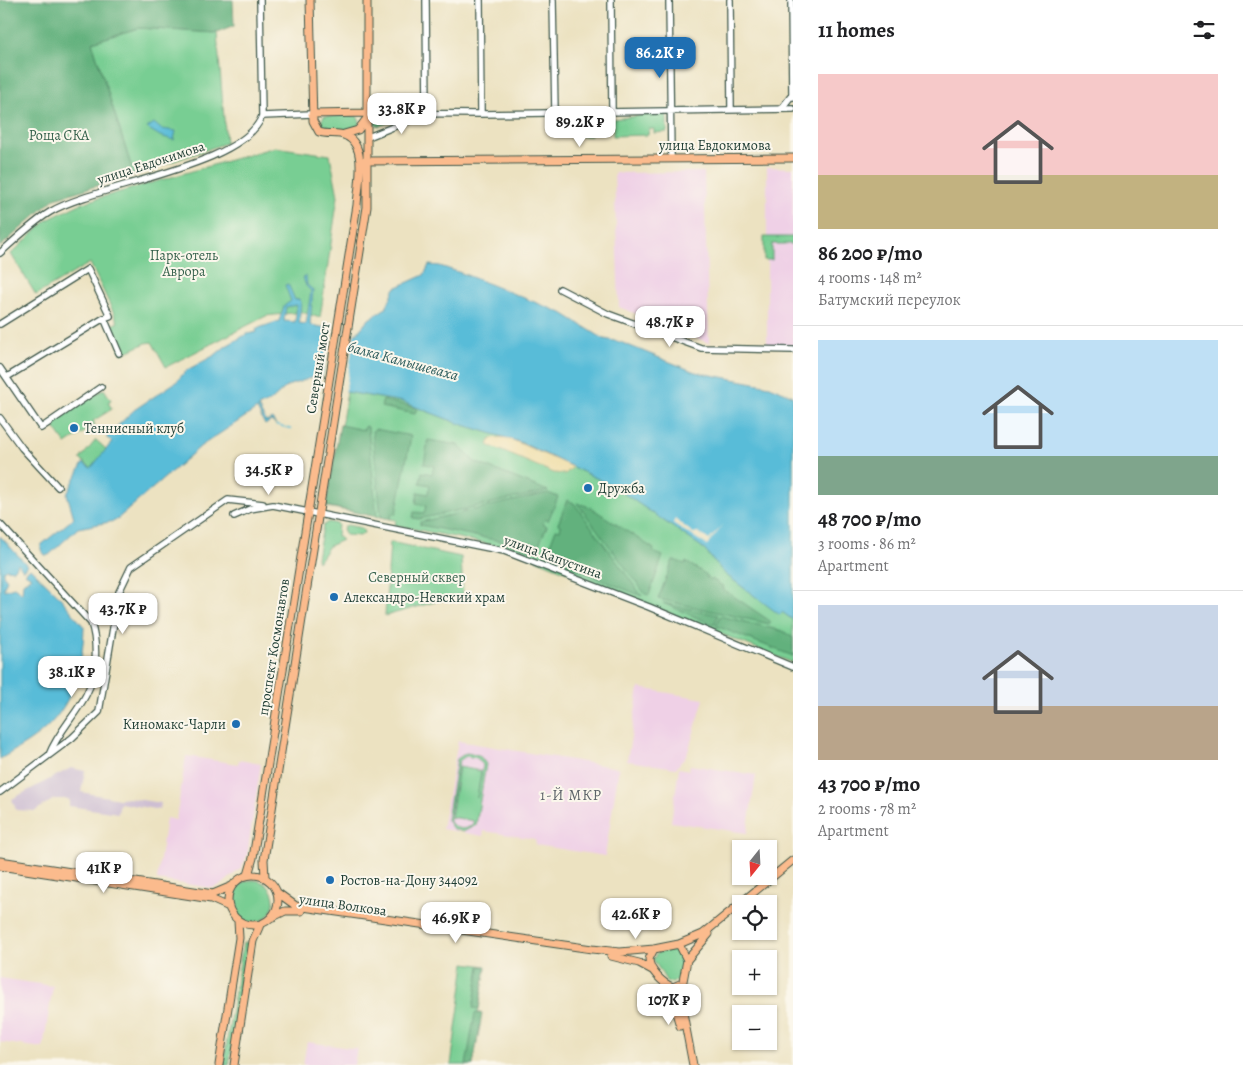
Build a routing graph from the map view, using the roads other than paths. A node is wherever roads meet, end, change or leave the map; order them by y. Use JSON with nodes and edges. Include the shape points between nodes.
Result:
{"nodes":[{"id":1,"x":260,"y":0,"type":"edge"},
{"id":2,"x":310,"y":0,"type":"edge"},
{"id":3,"x":367,"y":0,"type":"edge"},
{"id":4,"x":426,"y":0,"type":"edge"},
{"id":5,"x":480,"y":0,"type":"edge"},
{"id":6,"x":553,"y":0,"type":"edge"},
{"id":7,"x":611,"y":0,"type":"edge"},
{"id":8,"x":669,"y":0,"type":"edge"},
{"id":9,"x":730,"y":0,"type":"edge"},
{"id":10,"x":791,"y":0,"type":"edge"},
{"id":11,"x":792,"y":96,"type":"edge"},
{"id":12,"x":781,"y":109,"type":"junction"},
{"id":13,"x":793,"y":109,"type":"edge"},
{"id":14,"x":731,"y":110,"type":"junction"},
{"id":15,"x":671,"y":111,"type":"junction"},
{"id":16,"x":612,"y":112,"type":"junction"},
{"id":17,"x":427,"y":113,"type":"junction"},
{"id":18,"x":555,"y":113,"type":"junction"},
{"id":19,"x":312,"y":114,"type":"junction"},
{"id":20,"x":481,"y":114,"type":"junction"},
{"id":21,"x":368,"y":115,"type":"junction"},
{"id":22,"x":262,"y":116,"type":"junction"},
{"id":23,"x":344,"y":134,"type":"junction"},
{"id":24,"x":368,"y":137,"type":"junction"},
{"id":25,"x":671,"y":158,"type":"junction"},
{"id":26,"x":793,"y":158,"type":"edge"},
{"id":27,"x":359,"y":161,"type":"junction"},
{"id":28,"x":368,"y":163,"type":"junction"},
{"id":29,"x":0,"y":253,"type":"edge"},
{"id":30,"x":560,"y":289,"type":"dead end"},
{"id":31,"x":104,"y":318,"type":"junction"},
{"id":32,"x":0,"y":324,"type":"edge"},
{"id":33,"x":793,"y":350,"type":"edge"},
{"id":34,"x":119,"y":353,"type":"dead end"},
{"id":35,"x":0,"y":368,"type":"edge"},
{"id":36,"x":7,"y":377,"type":"junction"},
{"id":37,"x":101,"y":387,"type":"dead end"},
{"id":38,"x":0,"y":418,"type":"edge"},
{"id":39,"x":322,"y":423,"type":"joint"},
{"id":40,"x":333,"y":425,"type":"joint"},
{"id":41,"x":58,"y":487,"type":"dead end"},
{"id":42,"x":273,"y":506,"type":"junction"},
{"id":43,"x":308,"y":511,"type":"junction"},
{"id":44,"x":318,"y":514,"type":"junction"},
{"id":45,"x":234,"y":516,"type":"dead end"},
{"id":46,"x":0,"y":524,"type":"edge"},
{"id":47,"x":793,"y":668,"type":"edge"},
{"id":48,"x":49,"y":757,"type":"junction"},
{"id":49,"x":0,"y":792,"type":"edge"},
{"id":50,"x":793,"y":860,"type":"edge"},
{"id":51,"x":0,"y":861,"type":"edge"},
{"id":52,"x":793,"y":864,"type":"edge"},
{"id":53,"x":0,"y":866,"type":"edge"},
{"id":54,"x":248,"y":875,"type":"junction"},
{"id":55,"x":264,"y":877,"type":"junction"},
{"id":56,"x":232,"y":886,"type":"junction"},
{"id":57,"x":278,"y":893,"type":"junction"},
{"id":58,"x":756,"y":895,"type":"edge"},
{"id":59,"x":229,"y":907,"type":"junction"},
{"id":60,"x":732,"y":914,"type":"edge"},
{"id":61,"x":273,"y":917,"type":"junction"},
{"id":62,"x":238,"y":921,"type":"junction"},
{"id":63,"x":260,"y":925,"type":"junction"},
{"id":64,"x":679,"y":944,"type":"junction"},
{"id":65,"x":654,"y":949,"type":"junction"},
{"id":66,"x":688,"y":960,"type":"junction"},
{"id":67,"x":652,"y":970,"type":"junction"},
{"id":68,"x":682,"y":982,"type":"junction"},
{"id":69,"x":668,"y":986,"type":"junction"},
{"id":70,"x":219,"y":1065,"type":"edge"},
{"id":71,"x":234,"y":1065,"type":"edge"},
{"id":72,"x":689,"y":1065,"type":"edge"},
{"id":73,"x":693,"y":1065,"type":"edge"}],
"edges":[{"from":1,"to":22,"type":"street"},
{"from":2,"to":19,"type":"main road"},
{"from":3,"to":21,"type":"main road"},
{"from":4,"to":17,"type":"street"},
{"from":5,"to":20,"type":"street"},
{"from":6,"to":18,"type":"street"},
{"from":7,"to":16,"type":"street"},
{"from":8,"to":15,"type":"street"},
{"from":9,"to":14,"type":"street"},
{"from":10,"to":11,"type":"street"},
{"from":11,"to":12,"type":"street"},
{"from":12,"to":13,"type":"street"},
{"from":12,"to":14,"type":"street"},
{"from":14,"to":15,"type":"street"},
{"from":15,"to":16,"type":"street"},
{"from":15,"to":25,"type":"street"},
{"from":16,"to":18,"type":"street"},
{"from":17,"to":20,"type":"street"},
{"from":17,"to":21,"type":"street"},
{"from":17,"to":24,"type":"street"},
{"from":18,"to":20,"type":"street"},
{"from":19,"to":21,"type":"main road"},
{"from":19,"to":22,"type":"street"},
{"from":19,"to":23,"type":"main road","via":[[319,132]]},
{"from":21,"to":23,"type":"main road","via":[[358,130]]},
{"from":21,"to":24,"type":"main road"},
{"from":22,"to":29,"type":"street","name":"улица Евдокимова","via":[[252,132],[216,155],[76,200],[50,212]]},
{"from":23,"to":27,"type":"main road","via":[[356,144]]},
{"from":24,"to":28,"type":"main road"},
{"from":25,"to":26,"type":"main road","name":"улица Евдокимова"},
{"from":25,"to":28,"type":"main road","name":"улица Евдокимова"},
{"from":27,"to":28,"type":"main road"},
{"from":27,"to":39,"type":"main road","name":"Северный мост","via":[[356,214]]},
{"from":28,"to":40,"type":"main road","name":"Северный мост","via":[[367,208]]},
{"from":30,"to":33,"type":"street","via":[[608,314],[701,348]]},
{"from":31,"to":32,"type":"street","via":[[110,316],[88,269]]},
{"from":31,"to":34,"type":"street"},
{"from":31,"to":36,"type":"street"},
{"from":35,"to":36,"type":"street"},
{"from":36,"to":37,"type":"street","via":[[41,428]]},
{"from":38,"to":41,"type":"street"},
{"from":39,"to":43,"type":"main road","name":"проспект Космонавтов"},
{"from":40,"to":44,"type":"main road","name":"проспект Космонавтов"},
{"from":42,"to":43,"type":"street","name":"улица Капустина"},
{"from":42,"to":45,"type":"street","name":"улица Капустина","via":[[250,509]]},
{"from":42,"to":48,"type":"street","via":[[228,500],[131,567],[119,592],[99,712]]},
{"from":43,"to":44,"type":"street","name":"улица Капустина"},
{"from":43,"to":54,"type":"main road","name":"проспект Космонавтов"},
{"from":44,"to":47,"type":"street","name":"улица Капустина","via":[[504,551],[649,607]]},
{"from":44,"to":55,"type":"main road","name":"проспект Космонавтов","via":[[264,860]]},
{"from":46,"to":48,"type":"street","via":[[91,623],[96,642],[86,694],[55,738]]},
{"from":48,"to":49,"type":"street"},
{"from":50,"to":64,"type":"main road","via":[[703,934]]},
{"from":51,"to":56,"type":"main road","via":[[213,894]]},
{"from":52,"to":58,"type":"main road"},
{"from":53,"to":59,"type":"main road","via":[[211,900]]},
{"from":54,"to":55,"type":"main road"},
{"from":54,"to":56,"type":"main road"},
{"from":55,"to":57,"type":"main road","via":[[271,881]]},
{"from":56,"to":59,"type":"main road","via":[[228,894]]},
{"from":57,"to":61,"type":"main road"},
{"from":57,"to":65,"type":"main road","name":"улица Волкова","via":[[296,906],[372,918],[592,949],[620,952]]},
{"from":59,"to":62,"type":"main road"},
{"from":60,"to":66,"type":"main road","via":[[705,937]]},
{"from":61,"to":63,"type":"main road"},
{"from":61,"to":67,"type":"main road","name":"улица Волкова","via":[[296,910],[619,957]]},
{"from":62,"to":63,"type":"main road"},
{"from":62,"to":70,"type":"main road","via":[[239,938]]},
{"from":63,"to":71,"type":"main road","via":[[253,941]]},
{"from":64,"to":65,"type":"main road"},
{"from":64,"to":66,"type":"main road"},
{"from":65,"to":67,"type":"main road","via":[[649,959]]},
{"from":66,"to":68,"type":"main road"},
{"from":67,"to":69,"type":"main road"},
{"from":68,"to":69,"type":"main road"},
{"from":68,"to":73,"type":"main road","via":[[681,1010]]},
{"from":69,"to":72,"type":"main road"}]}
